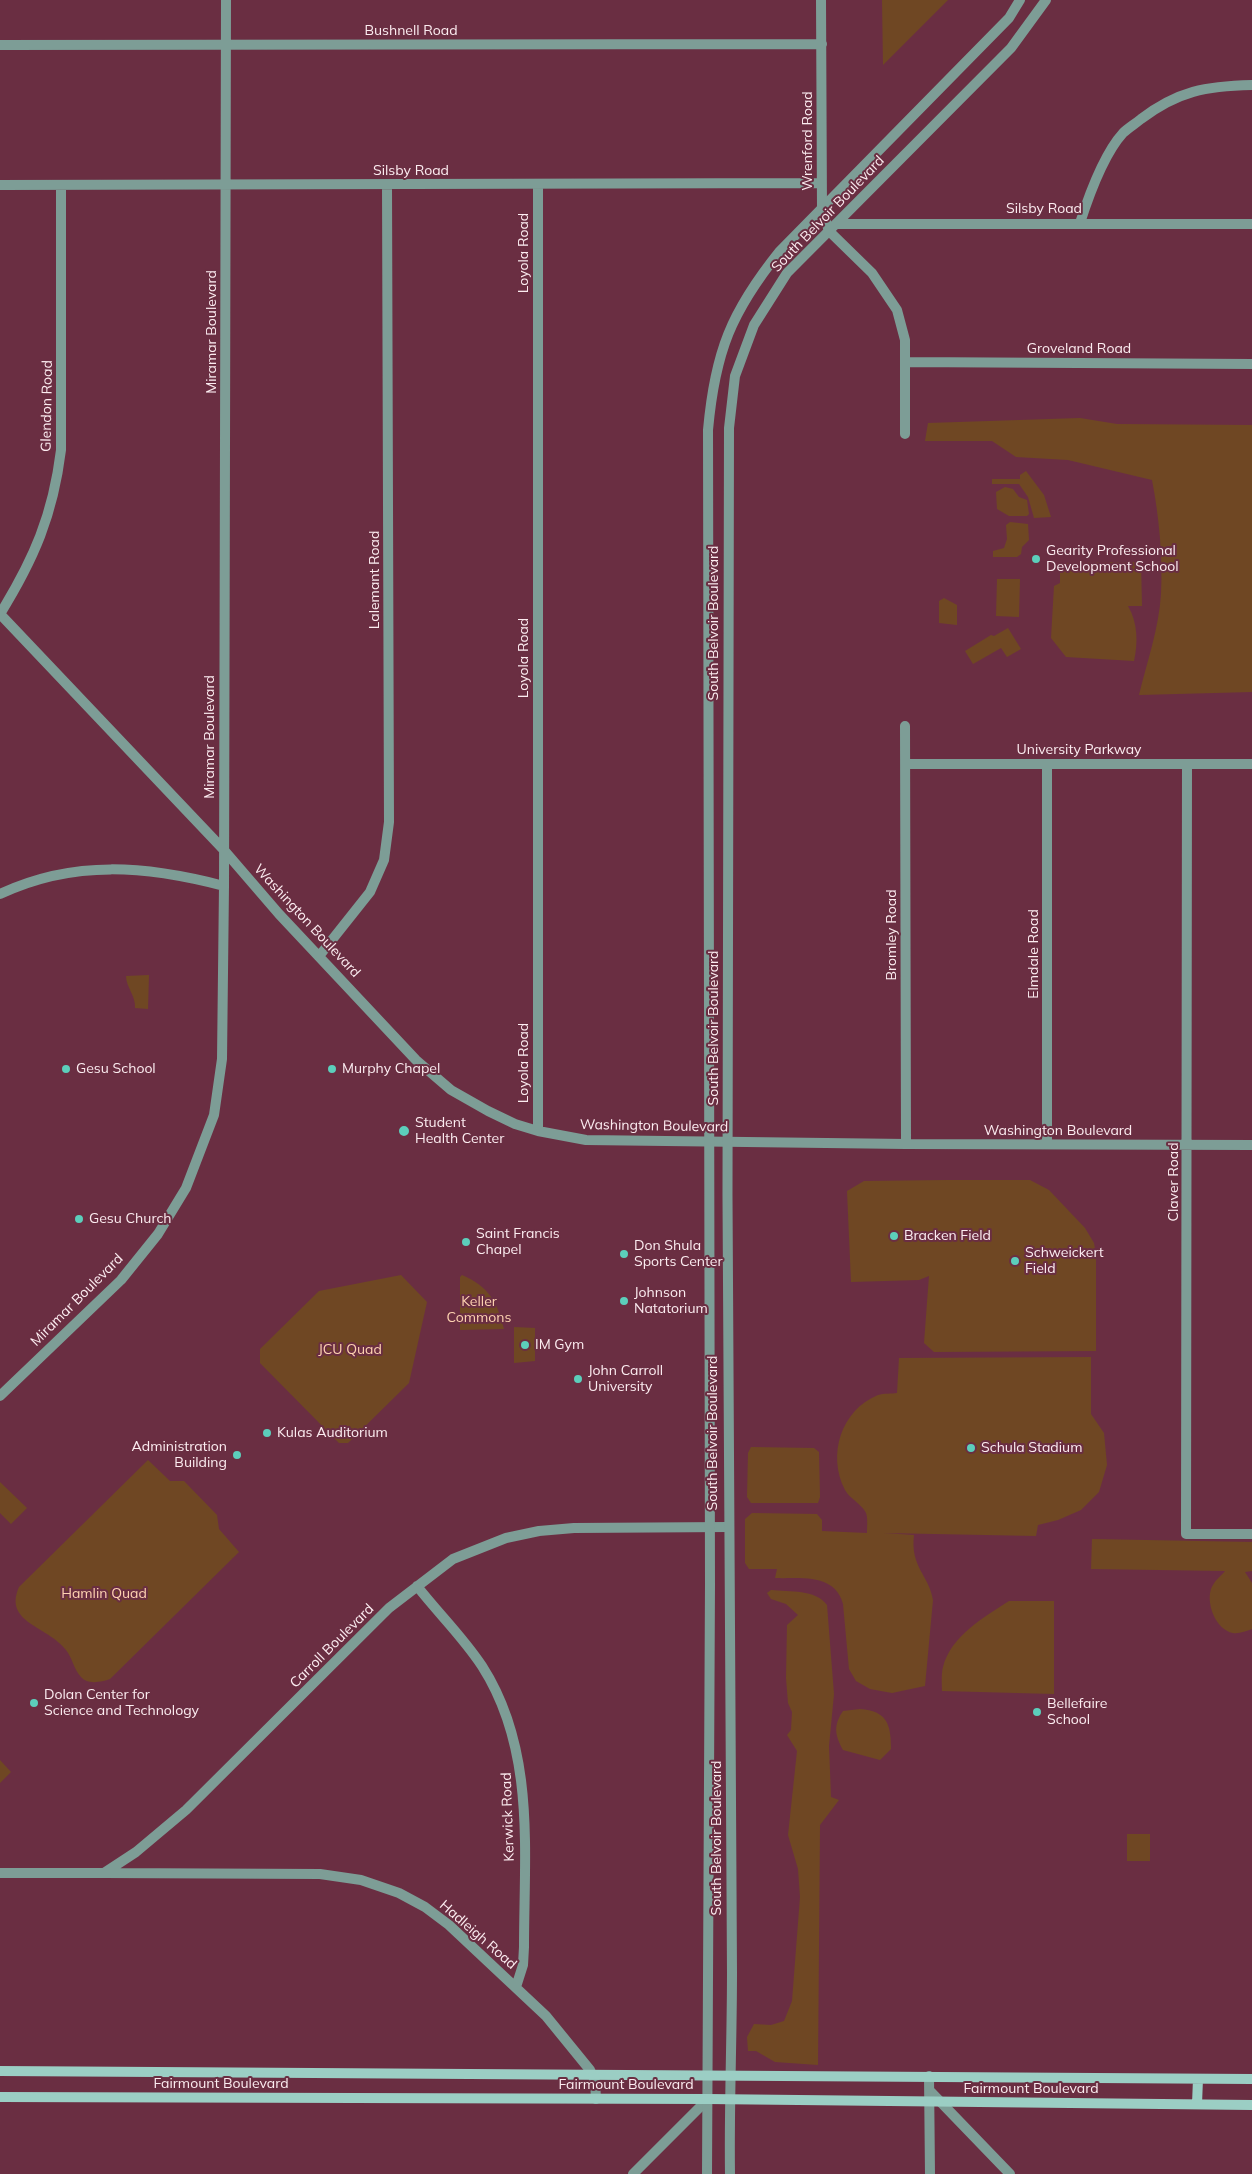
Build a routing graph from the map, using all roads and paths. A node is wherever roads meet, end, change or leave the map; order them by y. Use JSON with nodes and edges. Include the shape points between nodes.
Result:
{"nodes":[{"id":1,"x":226,"y":0,"type":"edge"},
{"id":2,"x":822,"y":0,"type":"edge"},
{"id":3,"x":1020,"y":0,"type":"edge"},
{"id":4,"x":1046,"y":0,"type":"edge"},
{"id":5,"x":822,"y":44,"type":"junction"},
{"id":6,"x":0,"y":46,"type":"edge"},
{"id":7,"x":226,"y":46,"type":"junction"},
{"id":8,"x":1252,"y":85,"type":"edge"},
{"id":9,"x":822,"y":184,"type":"junction"},
{"id":10,"x":388,"y":185,"type":"junction"},
{"id":11,"x":538,"y":185,"type":"junction"},
{"id":12,"x":0,"y":186,"type":"edge"},
{"id":13,"x":62,"y":186,"type":"junction"},
{"id":14,"x":226,"y":186,"type":"junction"},
{"id":15,"x":822,"y":209,"type":"junction"},
{"id":16,"x":1080,"y":223,"type":"junction"},
{"id":17,"x":1252,"y":224,"type":"edge"},
{"id":18,"x":833,"y":228,"type":"junction"},
{"id":19,"x":905,"y":362,"type":"junction"},
{"id":20,"x":1252,"y":364,"type":"edge"},
{"id":21,"x":904,"y":434,"type":"dead end"},
{"id":22,"x":0,"y":614,"type":"edge"},
{"id":23,"x":708,"y":666,"type":"junction"},
{"id":24,"x":727,"y":667,"type":"junction"},
{"id":25,"x":904,"y":726,"type":"dead end"},
{"id":26,"x":906,"y":764,"type":"junction"},
{"id":27,"x":1047,"y":764,"type":"junction"},
{"id":28,"x":1187,"y":764,"type":"junction"},
{"id":29,"x":1252,"y":764,"type":"edge"},
{"id":30,"x":223,"y":849,"type":"junction"},
{"id":31,"x":224,"y":886,"type":"junction"},
{"id":32,"x":0,"y":894,"type":"edge"},
{"id":33,"x":320,"y":955,"type":"junction"},
{"id":34,"x":538,"y":1131,"type":"junction"},
{"id":35,"x":709,"y":1141,"type":"junction"},
{"id":36,"x":728,"y":1141,"type":"junction"},
{"id":37,"x":906,"y":1144,"type":"junction"},
{"id":38,"x":1047,"y":1144,"type":"junction"},
{"id":39,"x":1188,"y":1145,"type":"junction"},
{"id":40,"x":1252,"y":1145,"type":"edge"},
{"id":41,"x":0,"y":1396,"type":"edge"},
{"id":42,"x":708,"y":1528,"type":"junction"},
{"id":43,"x":728,"y":1528,"type":"junction"},
{"id":44,"x":1252,"y":1534,"type":"edge"},
{"id":45,"x":417,"y":1586,"type":"junction"},
{"id":46,"x":0,"y":1872,"type":"edge"},
{"id":47,"x":104,"y":1873,"type":"junction"},
{"id":48,"x":516,"y":1986,"type":"junction"},
{"id":49,"x":0,"y":2071,"type":"edge"},
{"id":50,"x":592,"y":2074,"type":"junction"},
{"id":51,"x":709,"y":2074,"type":"junction"},
{"id":52,"x":729,"y":2074,"type":"junction"},
{"id":53,"x":929,"y":2076,"type":"junction"},
{"id":54,"x":1198,"y":2079,"type":"junction"},
{"id":55,"x":1252,"y":2079,"type":"edge"},
{"id":56,"x":0,"y":2097,"type":"edge"},
{"id":57,"x":933,"y":2098,"type":"junction"},
{"id":58,"x":596,"y":2099,"type":"junction"},
{"id":59,"x":708,"y":2099,"type":"junction"},
{"id":60,"x":729,"y":2100,"type":"junction"},
{"id":61,"x":1198,"y":2104,"type":"junction"},
{"id":62,"x":1252,"y":2104,"type":"edge"},
{"id":63,"x":633,"y":2174,"type":"edge"},
{"id":64,"x":707,"y":2174,"type":"edge"},
{"id":65,"x":730,"y":2174,"type":"edge"},
{"id":66,"x":930,"y":2174,"type":"edge"},
{"id":67,"x":1010,"y":2174,"type":"edge"}],
"edges":[{"from":1,"to":7,"type":"street","name":"Miramar Boulevard"},
{"from":2,"to":5,"type":"street","name":"Wrenford Road"},
{"from":3,"to":15,"type":"street","name":"South Belvoir Boulevard","via":[[1009,18],[958,73]]},
{"from":4,"to":18,"type":"street","name":"South Belvoir Boulevard","via":[[1011,48]]},
{"from":5,"to":7,"type":"street","name":"Bushnell Road"},
{"from":5,"to":9,"type":"street","name":"Wrenford Road"},
{"from":6,"to":7,"type":"street","name":"Bushnell Road"},
{"from":7,"to":14,"type":"street","name":"Miramar Boulevard"},
{"from":8,"to":16,"type":"street","via":[[1220,86],[1184,94],[1153,111],[1123,134],[1095,178]]},
{"from":9,"to":11,"type":"street","name":"Silsby Road"},
{"from":9,"to":15,"type":"street","name":"Wrenford Road"},
{"from":10,"to":11,"type":"street","name":"Silsby Road"},
{"from":10,"to":14,"type":"street","name":"Silsby Road"},
{"from":10,"to":33,"type":"street","name":"Lalemant Road","via":[[389,822],[384,860],[370,892]]},
{"from":11,"to":34,"type":"street","name":"Loyola Road"},
{"from":12,"to":13,"type":"street","name":"Silsby Road"},
{"from":13,"to":14,"type":"street","name":"Silsby Road"},
{"from":13,"to":22,"type":"street","name":"Glendon Road","via":[[62,450],[48,518],[27,569]]},
{"from":14,"to":30,"type":"street","name":"Miramar Boulevard"},
{"from":15,"to":18,"type":"street","name":"Wrenford Road"},
{"from":15,"to":23,"type":"street","name":"South Belvoir Boulevard","via":[[756,281],[730,325],[711,389],[708,430]]},
{"from":16,"to":17,"type":"street","name":"Silsby Road"},
{"from":16,"to":18,"type":"street","name":"Silsby Road"},
{"from":18,"to":19,"type":"street","name":"Wrenford Road","via":[[891,299],[904,334]]},
{"from":18,"to":24,"type":"street","name":"South Belvoir Boulevard","via":[[787,274],[769,299],[754,325],[736,376],[729,428]]},
{"from":19,"to":20,"type":"street","name":"Groveland Road"},
{"from":19,"to":21,"type":"street","name":"Wrenford Road"},
{"from":22,"to":30,"type":"street","name":"Washington Boulevard"},
{"from":23,"to":24,"type":"street"},
{"from":23,"to":35,"type":"street","name":"South Belvoir Boulevard"},
{"from":24,"to":36,"type":"street","name":"South Belvoir Boulevard"},
{"from":25,"to":26,"type":"street","name":"Bromley Road"},
{"from":26,"to":27,"type":"street","name":"University Parkway"},
{"from":26,"to":37,"type":"street","name":"Bromley Road"},
{"from":27,"to":28,"type":"street","name":"University Parkway"},
{"from":27,"to":38,"type":"street","name":"Elmdale Road"},
{"from":28,"to":29,"type":"street","name":"University Parkway"},
{"from":28,"to":39,"type":"street","name":"Claver Road"},
{"from":30,"to":31,"type":"street","name":"Miramar Boulevard"},
{"from":30,"to":33,"type":"street","name":"Washington Boulevard","via":[[279,914]]},
{"from":31,"to":32,"type":"street","via":[[144,870],[80,870],[22,883]]},
{"from":31,"to":41,"type":"street","name":"Miramar Boulevard","via":[[222,1059],[214,1115],[186,1188],[158,1234],[121,1280]]},
{"from":33,"to":34,"type":"street","name":"Washington Boulevard","via":[[416,1060],[451,1090],[495,1114]]},
{"from":34,"to":35,"type":"street","name":"Washington Boulevard","via":[[586,1140]]},
{"from":35,"to":36,"type":"street","name":"Washington Boulevard"},
{"from":35,"to":42,"type":"street","name":"South Belvoir Boulevard"},
{"from":36,"to":37,"type":"street","name":"Washington Boulevard"},
{"from":36,"to":43,"type":"street","name":"South Belvoir Boulevard"},
{"from":37,"to":38,"type":"street","name":"Washington Boulevard"},
{"from":38,"to":39,"type":"street","name":"Washington Boulevard"},
{"from":39,"to":40,"type":"street","name":"Washington Boulevard"},
{"from":39,"to":44,"type":"street","name":"Claver Road","via":[[1186,1534]]},
{"from":42,"to":43,"type":"street","name":"Carroll Boulevard"},
{"from":42,"to":45,"type":"street","name":"Carroll Boulevard","via":[[574,1528],[531,1533],[506,1538],[453,1559]]},
{"from":42,"to":51,"type":"street","name":"South Belvoir Boulevard"},
{"from":43,"to":52,"type":"street","name":"South Belvoir Boulevard","via":[[732,1982]]},
{"from":45,"to":47,"type":"street","name":"Carroll Boulevard","via":[[389,1608],[176,1820]]},
{"from":45,"to":48,"type":"street","name":"Kerwick Road","via":[[481,1666],[496,1694],[518,1756],[523,1791],[524,1947],[523,1965]]},
{"from":46,"to":47,"type":"street"},
{"from":47,"to":48,"type":"street","name":"Hadleigh Road","via":[[312,1874],[373,1883],[413,1900],[437,1915]]},
{"from":48,"to":50,"type":"street","name":"Hadleigh Road","via":[[546,2016]]},
{"from":49,"to":50,"type":"main road","name":"Fairmount Boulevard"},
{"from":50,"to":51,"type":"main road","name":"Fairmount Boulevard"},
{"from":50,"to":58,"type":"street","name":"Hadleigh Road"},
{"from":51,"to":52,"type":"main road","name":"Fairmount Boulevard"},
{"from":51,"to":59,"type":"street","name":"South Belvoir Boulevard"},
{"from":52,"to":53,"type":"main road","name":"Fairmount Boulevard"},
{"from":52,"to":60,"type":"street","name":"South Belvoir Boulevard"},
{"from":53,"to":54,"type":"main road","name":"Fairmount Boulevard"},
{"from":53,"to":57,"type":"street"},
{"from":54,"to":55,"type":"main road","name":"Fairmount Boulevard"},
{"from":54,"to":61,"type":"main road"},
{"from":56,"to":58,"type":"main road","name":"Fairmount Boulevard"},
{"from":57,"to":60,"type":"main road","name":"Fairmount Boulevard"},
{"from":57,"to":61,"type":"main road","name":"Fairmount Boulevard"},
{"from":57,"to":66,"type":"street"},
{"from":57,"to":67,"type":"street"},
{"from":58,"to":59,"type":"main road","name":"Fairmount Boulevard"},
{"from":59,"to":60,"type":"main road","name":"Fairmount Boulevard"},
{"from":59,"to":63,"type":"street"},
{"from":59,"to":64,"type":"street","name":"South Belvoir Boulevard"},
{"from":60,"to":65,"type":"street","name":"South Belvoir Boulevard"},
{"from":61,"to":62,"type":"main road","name":"Fairmount Boulevard"}]}
